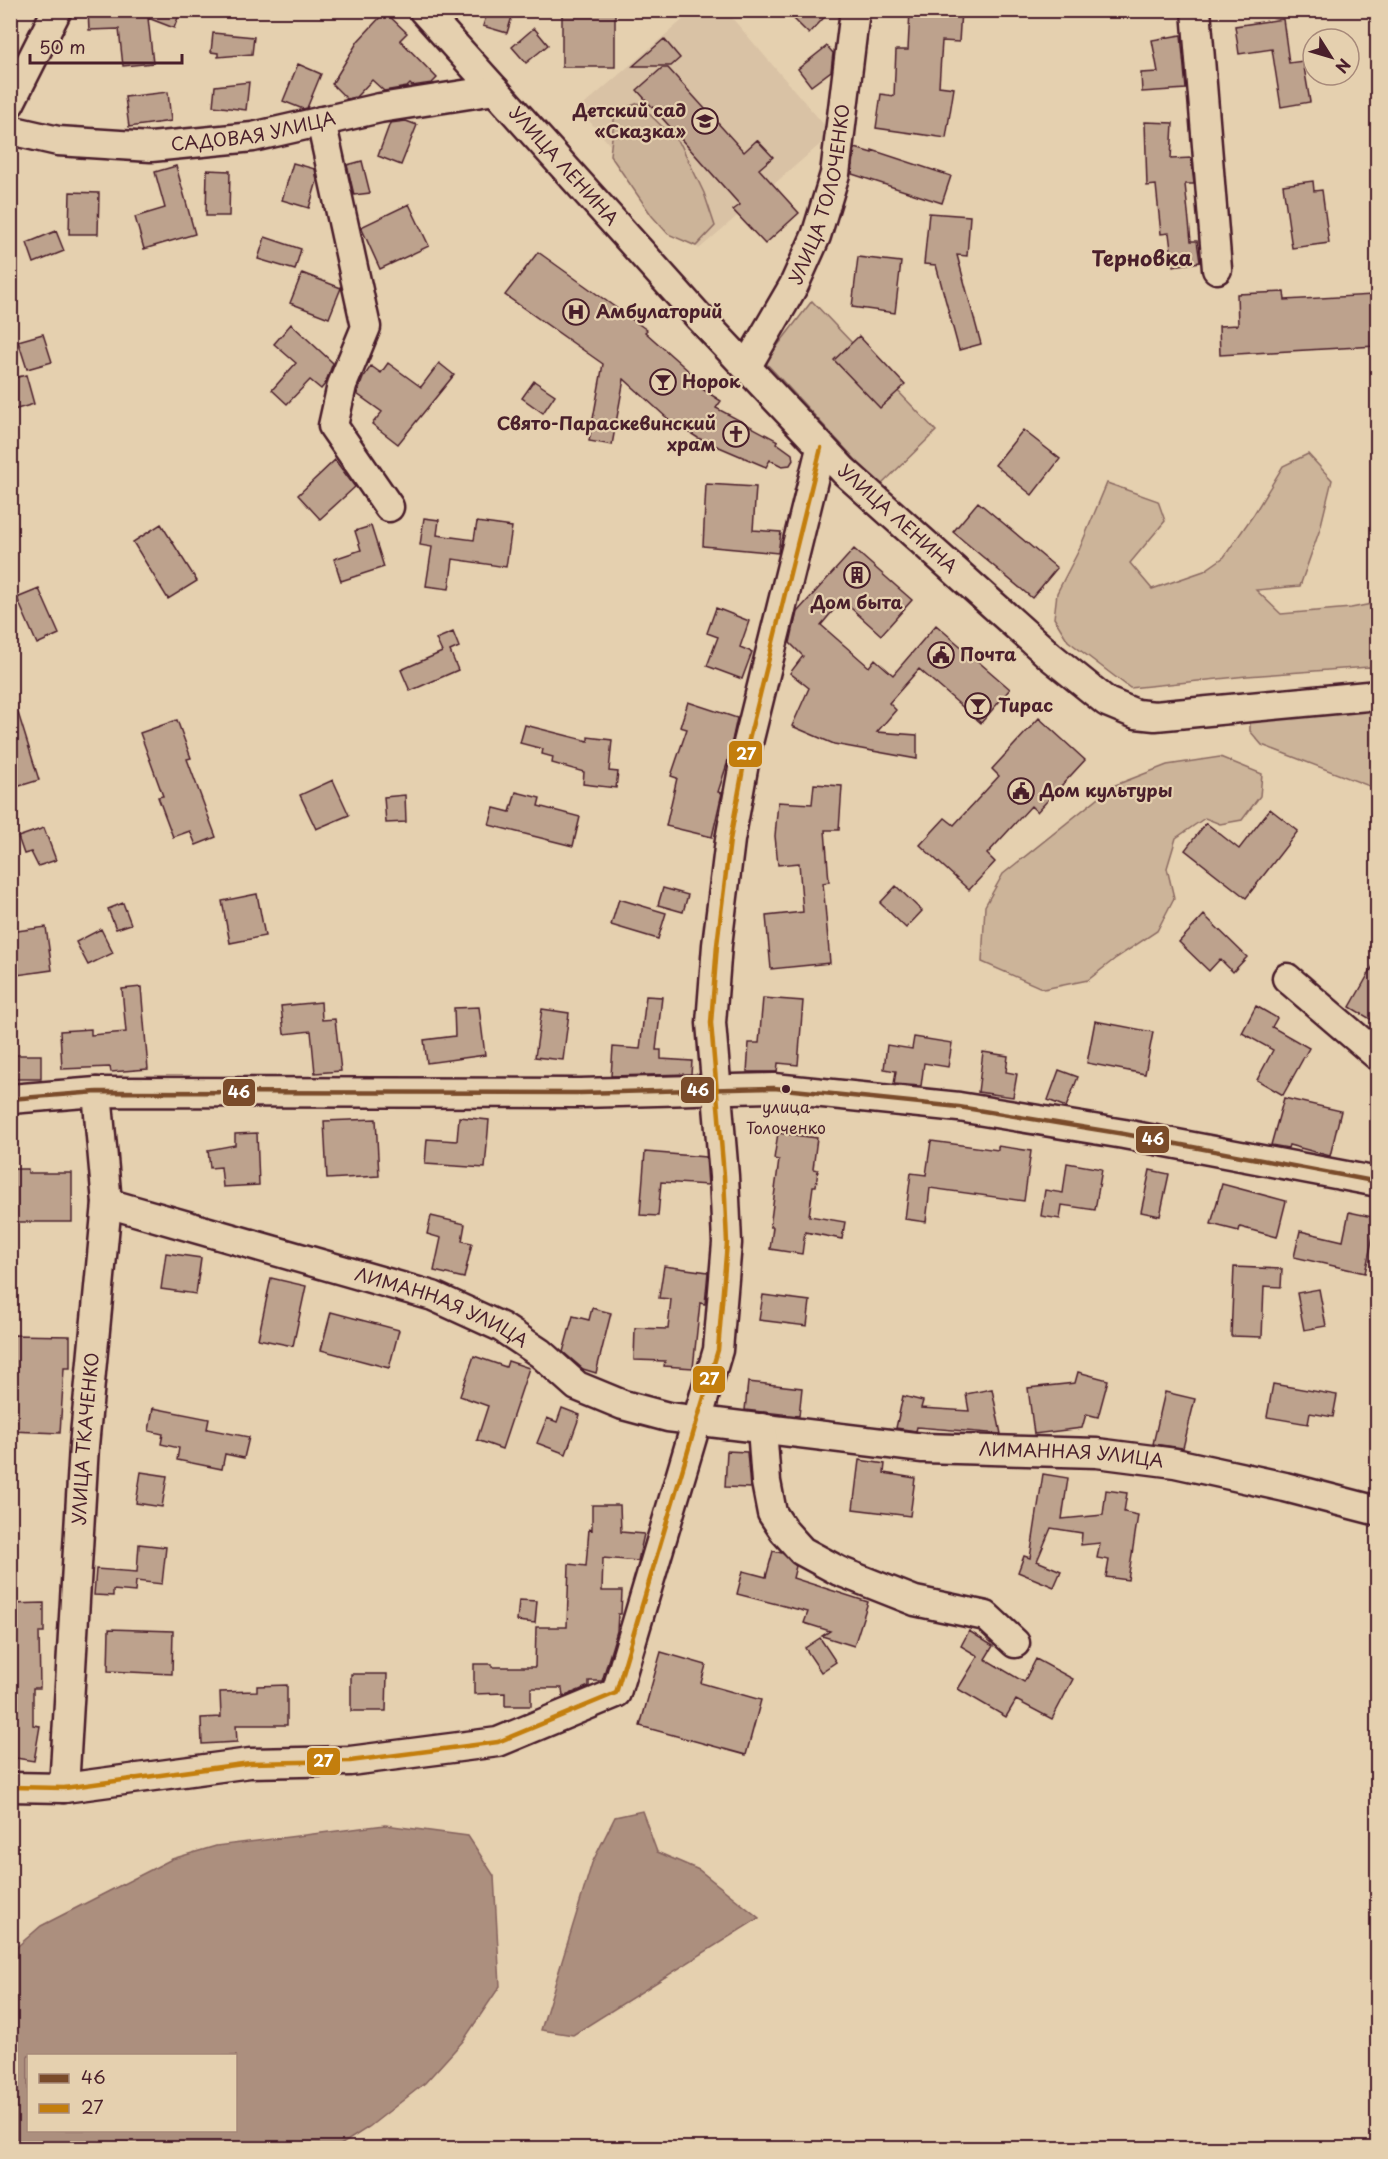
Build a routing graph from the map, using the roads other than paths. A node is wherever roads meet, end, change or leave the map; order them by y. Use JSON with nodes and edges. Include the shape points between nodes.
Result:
{"nodes":[{"id":1,"x":57,"y":10,"type":"edge"},
{"id":2,"x":423,"y":10,"type":"edge"},
{"id":3,"x":855,"y":10,"type":"edge"},
{"id":4,"x":1196,"y":10,"type":"edge"},
{"id":5,"x":495,"y":90,"type":"junction"},
{"id":6,"x":10,"y":103,"type":"edge"},
{"id":7,"x":321,"y":121,"type":"junction"},
{"id":8,"x":10,"y":130,"type":"edge"},
{"id":9,"x":1217,"y":269,"type":"dead end"},
{"id":10,"x":747,"y":366,"type":"junction"},
{"id":11,"x":821,"y":448,"type":"junction"},
{"id":12,"x":389,"y":507,"type":"dead end"},
{"id":13,"x":1377,"y":695,"type":"edge"},
{"id":14,"x":1287,"y":978,"type":"dead end"},
{"id":15,"x":1377,"y":1056,"type":"edge"},
{"id":16,"x":717,"y":1089,"type":"junction"},
{"id":17,"x":97,"y":1092,"type":"junction"},
{"id":18,"x":10,"y":1099,"type":"edge"},
{"id":19,"x":1377,"y":1182,"type":"edge"},
{"id":20,"x":107,"y":1203,"type":"junction"},
{"id":21,"x":698,"y":1422,"type":"junction"},
{"id":22,"x":762,"y":1428,"type":"junction"},
{"id":23,"x":1377,"y":1511,"type":"edge"},
{"id":24,"x":1015,"y":1643,"type":"dead end"},
{"id":25,"x":10,"y":1786,"type":"edge"},
{"id":26,"x":64,"y":1788,"type":"junction"}],
"edges":[{"from":1,"to":6,"type":"street"},
{"from":2,"to":5,"type":"street","name":"УЛИЦА ЛЕНИНА"},
{"from":3,"to":10,"type":"street","name":"УЛИЦА ТОЛОЧЕНКО","via":[[835,174],[816,236],[794,285]]},
{"from":4,"to":9,"type":"street"},
{"from":5,"to":7,"type":"street","name":"САДОВАЯ УЛИЦА"},
{"from":5,"to":10,"type":"street","name":"УЛИЦА ЛЕНИНА"},
{"from":7,"to":8,"type":"street","name":"САДОВАЯ УЛИЦА","via":[[253,137],[151,147],[58,141]]},
{"from":7,"to":12,"type":"street","via":[[366,327],[342,385],[333,426]]},
{"from":10,"to":11,"type":"street","name":"УЛИЦА ЛЕНИНА"},
{"from":11,"to":13,"type":"street","name":"УЛИЦА ЛЕНИНА","via":[[1050,656],[1107,702],[1123,710],[1155,716]]},
{"from":11,"to":16,"type":"street","via":[[747,747],[730,840],[711,1023]]},
{"from":14,"to":15,"type":"street"},
{"from":16,"to":17,"type":"street","via":[[580,1093]]},
{"from":16,"to":19,"type":"street","via":[[774,1088],[960,1107]]},
{"from":16,"to":21,"type":"street","via":[[727,1243],[718,1350]]},
{"from":17,"to":18,"type":"street"},
{"from":17,"to":20,"type":"street","name":"УЛИЦА ТКАЧЕНКО"},
{"from":20,"to":21,"type":"street","name":"ЛИМАННАЯ УЛИЦА","via":[[433,1296],[501,1328],[540,1353],[577,1386],[623,1405]]},
{"from":20,"to":26,"type":"street","name":"УЛИЦА ТКАЧЕНКО","via":[[84,1446]]},
{"from":21,"to":22,"type":"street","name":"ЛИМАННАЯ УЛИЦА"},
{"from":21,"to":26,"type":"street","via":[[616,1693],[498,1742],[350,1761],[250,1763]]},
{"from":22,"to":23,"type":"street","name":"ЛИМАННАЯ УЛИЦА","via":[[924,1448],[1097,1453],[1164,1462]]},
{"from":22,"to":24,"type":"street","via":[[772,1513],[802,1551],[839,1571],[915,1601],[986,1616]]},
{"from":25,"to":26,"type":"street"}]}
